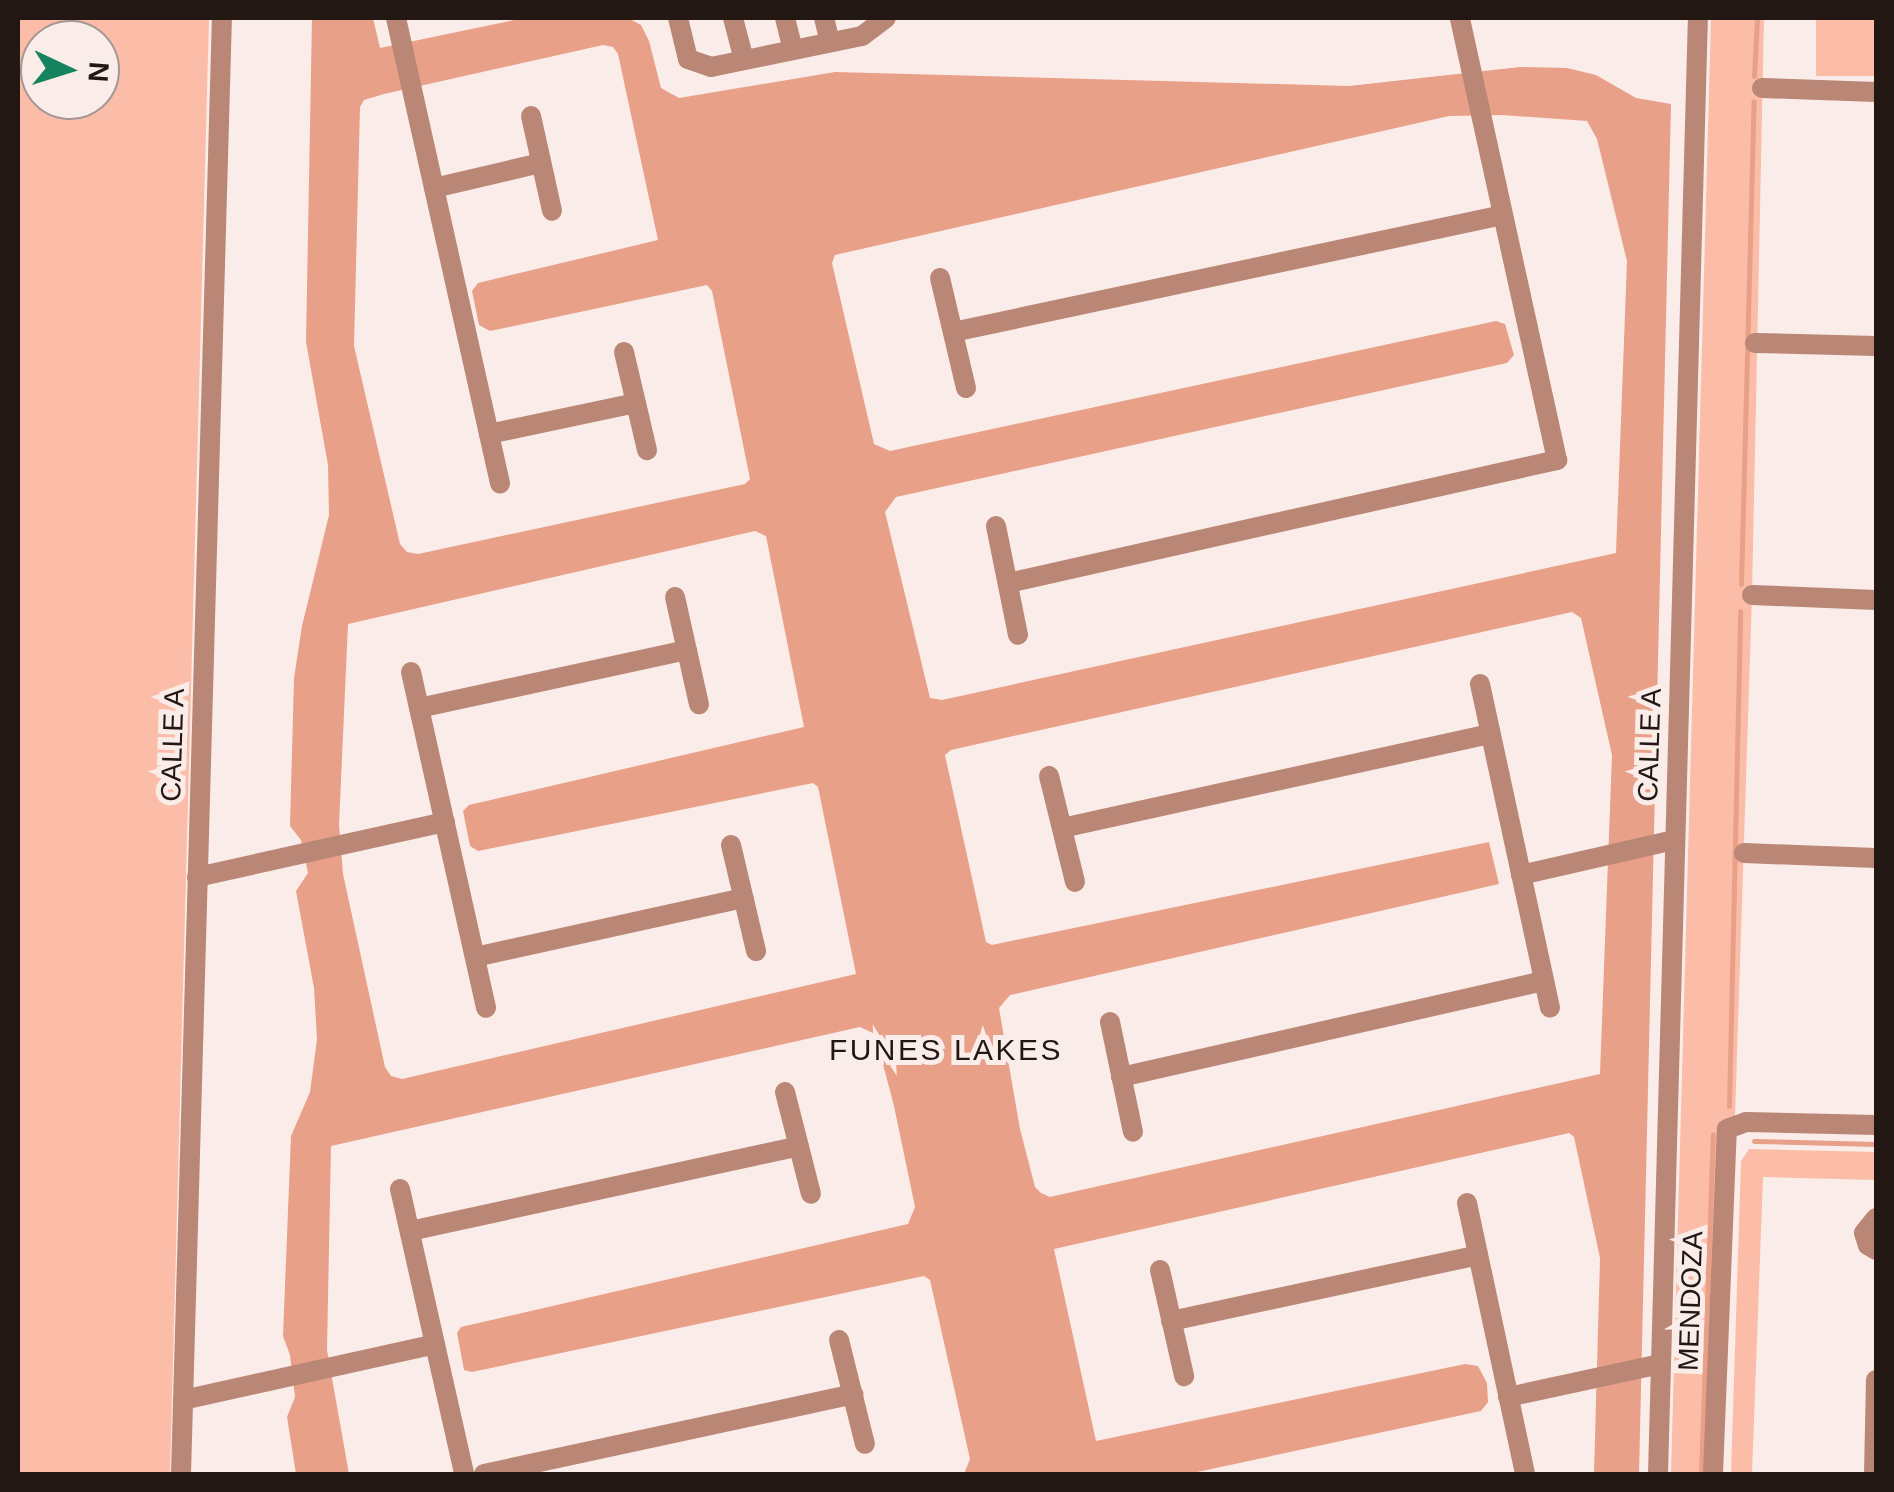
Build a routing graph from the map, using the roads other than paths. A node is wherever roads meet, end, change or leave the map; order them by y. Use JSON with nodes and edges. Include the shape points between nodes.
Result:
{"nodes":[{"id":1,"x":222,"y":18,"type":"edge"},
{"id":2,"x":678,"y":18,"type":"edge"},
{"id":3,"x":734,"y":18,"type":"edge"},
{"id":4,"x":785,"y":18,"type":"edge"},
{"id":5,"x":824,"y":18,"type":"edge"},
{"id":6,"x":886,"y":18,"type":"edge"},
{"id":7,"x":1460,"y":18,"type":"edge"},
{"id":8,"x":1698,"y":18,"type":"edge"},
{"id":9,"x":398,"y":27,"type":"edge"},
{"id":10,"x":830,"y":42,"type":"junction"},
{"id":11,"x":792,"y":50,"type":"junction"},
{"id":12,"x":744,"y":60,"type":"junction"},
{"id":13,"x":1762,"y":88,"type":"dead end"},
{"id":14,"x":1876,"y":92,"type":"edge"},
{"id":15,"x":531,"y":116,"type":"dead end"},
{"id":16,"x":541,"y":163,"type":"junction"},
{"id":17,"x":434,"y":188,"type":"junction"},
{"id":18,"x":552,"y":211,"type":"dead end"},
{"id":19,"x":1503,"y":216,"type":"junction"},
{"id":20,"x":940,"y":278,"type":"dead end"},
{"id":21,"x":952,"y":332,"type":"junction"},
{"id":22,"x":1755,"y":343,"type":"dead end"},
{"id":23,"x":1876,"y":346,"type":"edge"},
{"id":24,"x":624,"y":352,"type":"dead end"},
{"id":25,"x":966,"y":388,"type":"dead end"},
{"id":26,"x":636,"y":402,"type":"junction"},
{"id":27,"x":489,"y":434,"type":"junction"},
{"id":28,"x":647,"y":450,"type":"dead end"},
{"id":29,"x":500,"y":484,"type":"dead end"},
{"id":30,"x":996,"y":526,"type":"dead end"},
{"id":31,"x":1008,"y":584,"type":"junction"},
{"id":32,"x":1752,"y":596,"type":"dead end"},
{"id":33,"x":675,"y":597,"type":"dead end"},
{"id":34,"x":1876,"y":600,"type":"edge"},
{"id":35,"x":1018,"y":635,"type":"dead end"},
{"id":36,"x":687,"y":650,"type":"junction"},
{"id":37,"x":412,"y":672,"type":"dead end"},
{"id":38,"x":1480,"y":684,"type":"dead end"},
{"id":39,"x":699,"y":704,"type":"dead end"},
{"id":40,"x":419,"y":708,"type":"junction"},
{"id":41,"x":1490,"y":734,"type":"junction"},
{"id":42,"x":1049,"y":776,"type":"dead end"},
{"id":43,"x":444,"y":822,"type":"junction"},
{"id":44,"x":1062,"y":828,"type":"junction"},
{"id":45,"x":1674,"y":840,"type":"junction"},
{"id":46,"x":731,"y":844,"type":"dead end"},
{"id":47,"x":1744,"y":853,"type":"dead end"},
{"id":48,"x":1876,"y":858,"type":"edge"},
{"id":49,"x":1521,"y":875,"type":"junction"},
{"id":50,"x":197,"y":877,"type":"junction"},
{"id":51,"x":1074,"y":882,"type":"dead end"},
{"id":52,"x":744,"y":898,"type":"junction"},
{"id":53,"x":756,"y":951,"type":"dead end"},
{"id":54,"x":475,"y":958,"type":"junction"},
{"id":55,"x":1544,"y":981,"type":"junction"},
{"id":56,"x":486,"y":1008,"type":"dead end"},
{"id":57,"x":1550,"y":1008,"type":"dead end"},
{"id":58,"x":1110,"y":1022,"type":"dead end"},
{"id":59,"x":1121,"y":1077,"type":"junction"},
{"id":60,"x":785,"y":1092,"type":"dead end"},
{"id":61,"x":1876,"y":1125,"type":"edge"},
{"id":62,"x":1133,"y":1132,"type":"dead end"},
{"id":63,"x":798,"y":1146,"type":"junction"},
{"id":64,"x":400,"y":1188,"type":"dead end"},
{"id":65,"x":810,"y":1194,"type":"dead end"},
{"id":66,"x":1468,"y":1203,"type":"dead end"},
{"id":67,"x":1876,"y":1218,"type":"edge"},
{"id":68,"x":410,"y":1231,"type":"junction"},
{"id":69,"x":1876,"y":1250,"type":"edge"},
{"id":70,"x":1478,"y":1255,"type":"junction"},
{"id":71,"x":1160,"y":1270,"type":"dead end"},
{"id":72,"x":1172,"y":1321,"type":"junction"},
{"id":73,"x":839,"y":1340,"type":"dead end"},
{"id":74,"x":434,"y":1344,"type":"junction"},
{"id":75,"x":1660,"y":1364,"type":"junction"},
{"id":76,"x":1184,"y":1376,"type":"dead end"},
{"id":77,"x":1876,"y":1380,"type":"edge"},
{"id":78,"x":853,"y":1394,"type":"junction"},
{"id":79,"x":1508,"y":1397,"type":"junction"},
{"id":80,"x":183,"y":1400,"type":"junction"},
{"id":81,"x":865,"y":1444,"type":"dead end"},
{"id":82,"x":181,"y":1474,"type":"edge"},
{"id":83,"x":464,"y":1474,"type":"edge"},
{"id":84,"x":484,"y":1474,"type":"edge"},
{"id":85,"x":1525,"y":1474,"type":"edge"},
{"id":86,"x":1658,"y":1474,"type":"edge"},
{"id":87,"x":1713,"y":1474,"type":"edge"},
{"id":88,"x":1874,"y":1474,"type":"edge"}],
"edges":[{"from":1,"to":50,"type":"street","name":"CALLE A"},
{"from":2,"to":12,"type":"street","via":[[688,59],[699,66]]},
{"from":3,"to":12,"type":"street"},
{"from":4,"to":11,"type":"street"},
{"from":5,"to":10,"type":"street"},
{"from":6,"to":10,"type":"street","via":[[862,36]]},
{"from":7,"to":19,"type":"street"},
{"from":8,"to":45,"type":"street","name":"CALLE A"},
{"from":9,"to":17,"type":"street"},
{"from":10,"to":11,"type":"street"},
{"from":11,"to":12,"type":"street"},
{"from":13,"to":14,"type":"street"},
{"from":15,"to":16,"type":"street"},
{"from":16,"to":17,"type":"street"},
{"from":16,"to":18,"type":"street"},
{"from":17,"to":27,"type":"street"},
{"from":19,"to":21,"type":"street"},
{"from":19,"to":31,"type":"street","via":[[1557,460]]},
{"from":20,"to":21,"type":"street"},
{"from":21,"to":25,"type":"street"},
{"from":22,"to":23,"type":"street"},
{"from":24,"to":26,"type":"street"},
{"from":26,"to":27,"type":"street"},
{"from":26,"to":28,"type":"street"},
{"from":27,"to":29,"type":"street"},
{"from":30,"to":31,"type":"street"},
{"from":31,"to":35,"type":"street"},
{"from":32,"to":34,"type":"street"},
{"from":33,"to":36,"type":"street"},
{"from":36,"to":39,"type":"street"},
{"from":36,"to":40,"type":"street"},
{"from":37,"to":40,"type":"street"},
{"from":38,"to":41,"type":"street"},
{"from":40,"to":43,"type":"street"},
{"from":41,"to":44,"type":"street"},
{"from":41,"to":49,"type":"street"},
{"from":42,"to":44,"type":"street"},
{"from":43,"to":50,"type":"street"},
{"from":43,"to":54,"type":"street"},
{"from":44,"to":51,"type":"street"},
{"from":45,"to":49,"type":"street"},
{"from":45,"to":75,"type":"street","name":"CALLE A"},
{"from":46,"to":52,"type":"street"},
{"from":47,"to":48,"type":"street"},
{"from":49,"to":55,"type":"street"},
{"from":50,"to":80,"type":"street","name":"CALLE A"},
{"from":52,"to":53,"type":"street"},
{"from":52,"to":54,"type":"street"},
{"from":54,"to":56,"type":"street"},
{"from":55,"to":57,"type":"street"},
{"from":55,"to":59,"type":"street"},
{"from":58,"to":59,"type":"street"},
{"from":59,"to":62,"type":"street"},
{"from":60,"to":63,"type":"street"},
{"from":61,"to":87,"type":"street","name":"MENDOZA","via":[[1746,1122],[1727,1129]]},
{"from":63,"to":65,"type":"street"},
{"from":63,"to":68,"type":"street"},
{"from":64,"to":68,"type":"street"},
{"from":66,"to":70,"type":"street"},
{"from":67,"to":69,"type":"street","via":[[1864,1233]]},
{"from":68,"to":74,"type":"street"},
{"from":70,"to":72,"type":"street"},
{"from":70,"to":79,"type":"street"},
{"from":71,"to":72,"type":"street"},
{"from":72,"to":76,"type":"street"},
{"from":73,"to":78,"type":"street"},
{"from":74,"to":80,"type":"street"},
{"from":74,"to":83,"type":"street"},
{"from":75,"to":79,"type":"street"},
{"from":75,"to":86,"type":"street","name":"CALLE A"},
{"from":77,"to":88,"type":"street"},
{"from":78,"to":81,"type":"street"},
{"from":78,"to":84,"type":"street"},
{"from":79,"to":85,"type":"street"},
{"from":80,"to":82,"type":"street","name":"CALLE A"}]}
